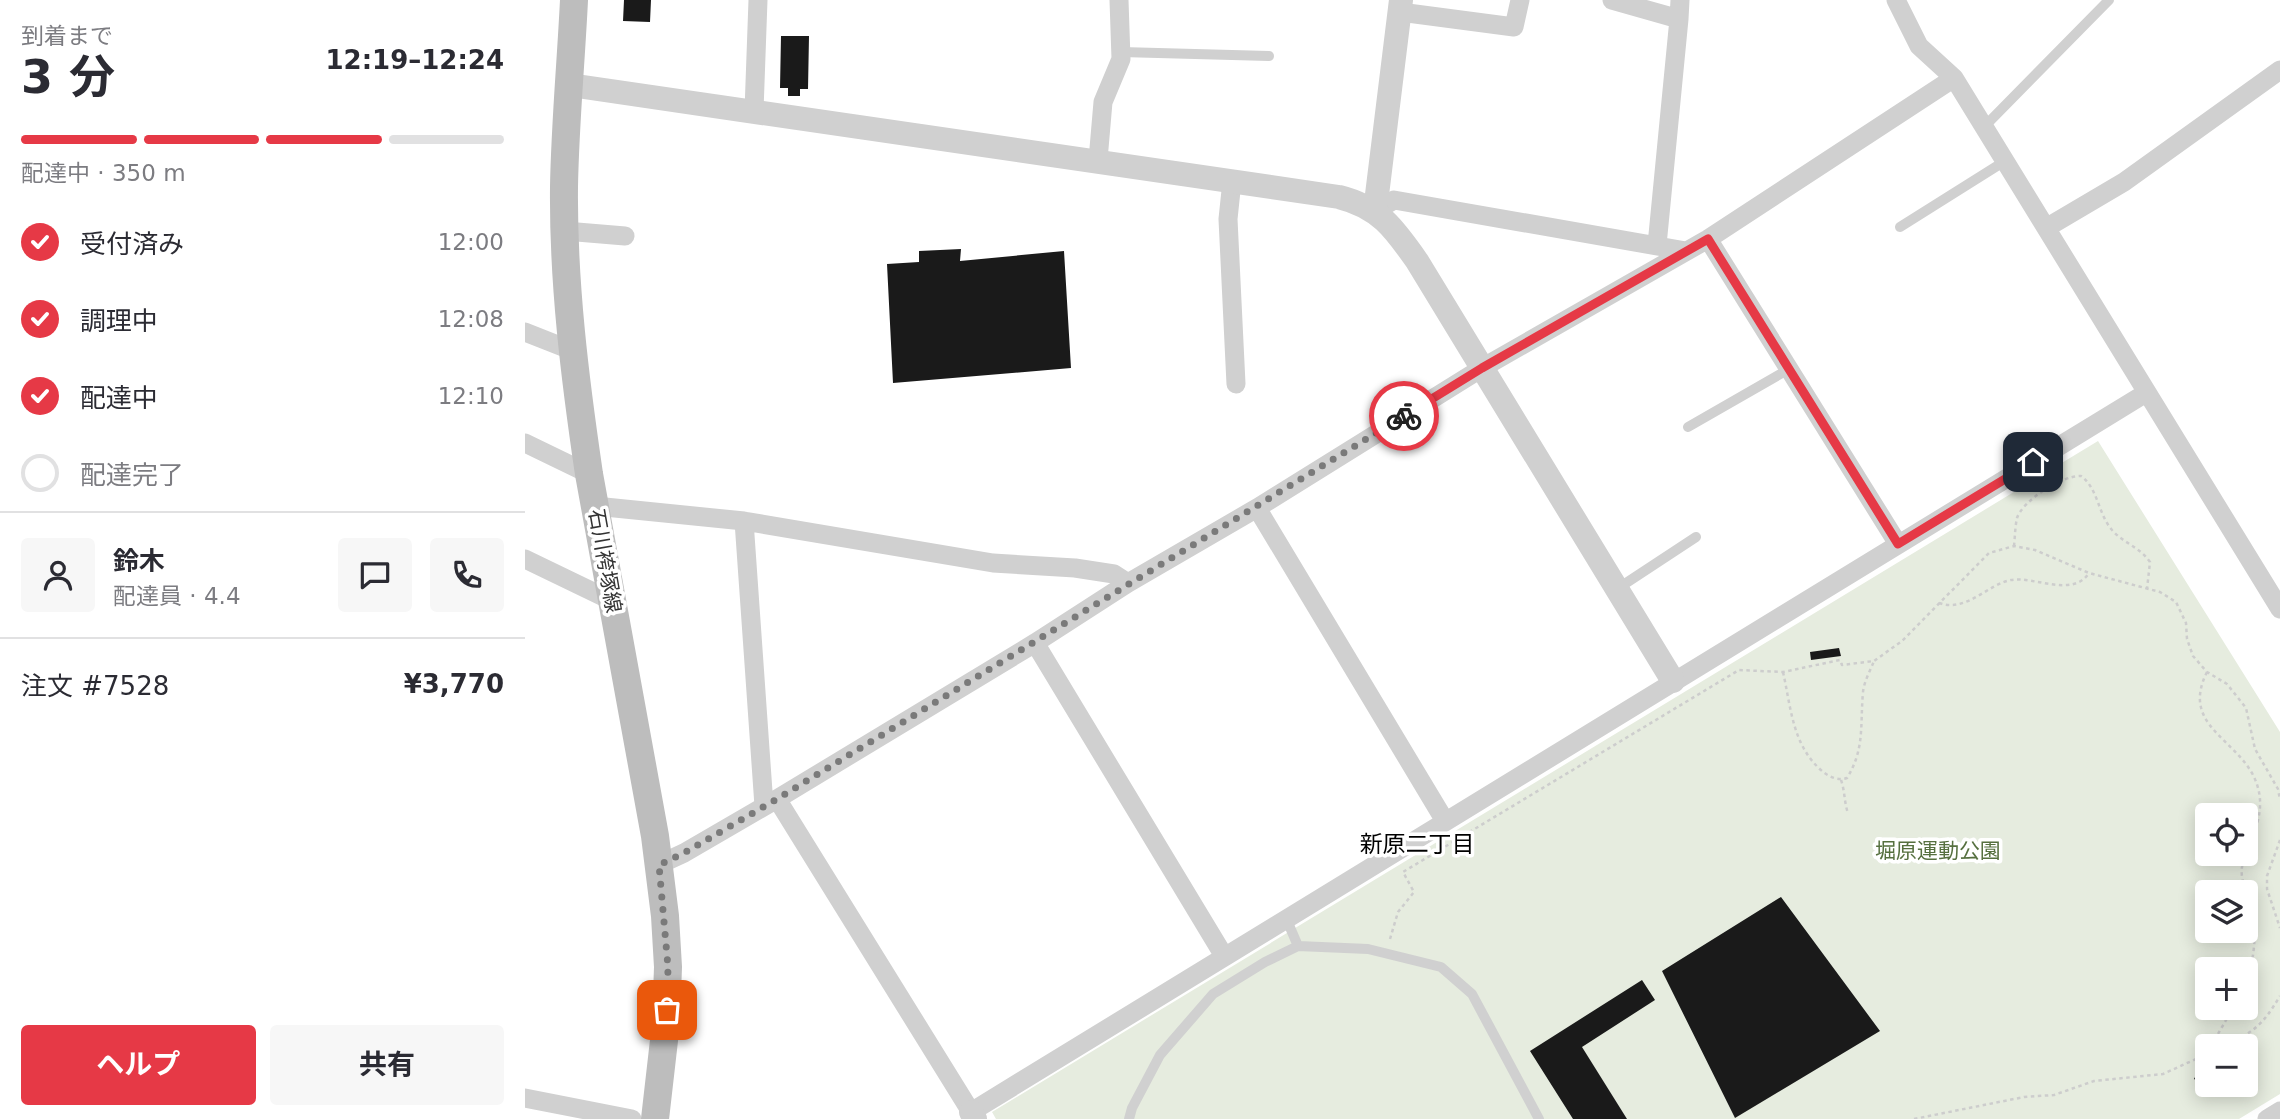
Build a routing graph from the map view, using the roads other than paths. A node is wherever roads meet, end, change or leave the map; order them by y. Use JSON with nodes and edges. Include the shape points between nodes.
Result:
{"nodes":[{"id":1,"x":574,"y":0,"type":"edge"},
{"id":2,"x":758,"y":0,"type":"edge"},
{"id":3,"x":1119,"y":0,"type":"edge"},
{"id":4,"x":1520,"y":0,"type":"edge"},
{"id":5,"x":1612,"y":0,"type":"edge"},
{"id":6,"x":1896,"y":0,"type":"edge"},
{"id":7,"x":2105,"y":2,"type":"edge"},
{"id":8,"x":1401,"y":6,"type":"edge"},
{"id":9,"x":1679,"y":9,"type":"edge"},
{"id":10,"x":1121,"y":52,"type":"junction"},
{"id":11,"x":1269,"y":56,"type":"dead end"},
{"id":12,"x":2280,"y":70,"type":"edge"},
{"id":13,"x":1954,"y":78,"type":"junction"},
{"id":14,"x":570,"y":85,"type":"junction"},
{"id":15,"x":754,"y":111,"type":"junction"},
{"id":16,"x":1984,"y":127,"type":"junction"},
{"id":17,"x":1098,"y":160,"type":"junction"},
{"id":18,"x":2005,"y":161,"type":"junction"},
{"id":19,"x":1232,"y":181,"type":"junction"},
{"id":20,"x":1375,"y":211,"type":"junction"},
{"id":21,"x":1900,"y":227,"type":"dead end"},
{"id":22,"x":2046,"y":228,"type":"junction"},
{"id":23,"x":565,"y":231,"type":"junction"},
{"id":24,"x":625,"y":236,"type":"dead end"},
{"id":25,"x":1708,"y":239,"type":"junction"},
{"id":26,"x":1657,"y":245,"type":"junction"},
{"id":27,"x":1686,"y":251,"type":"junction"},
{"id":28,"x":525,"y":332,"type":"edge"},
{"id":29,"x":573,"y":351,"type":"junction"},
{"id":30,"x":1482,"y":368,"type":"junction"},
{"id":31,"x":1789,"y":369,"type":"junction"},
{"id":32,"x":1236,"y":384,"type":"dead end"},
{"id":33,"x":2146,"y":393,"type":"junction"},
{"id":34,"x":1688,"y":427,"type":"dead end"},
{"id":35,"x":525,"y":443,"type":"edge"},
{"id":36,"x":589,"y":474,"type":"junction"},
{"id":37,"x":596,"y":506,"type":"junction"},
{"id":38,"x":1257,"y":508,"type":"junction"},
{"id":39,"x":744,"y":521,"type":"junction"},
{"id":40,"x":1696,"y":537,"type":"dead end"},
{"id":41,"x":1898,"y":544,"type":"junction"},
{"id":42,"x":525,"y":559,"type":"edge"},
{"id":43,"x":1128,"y":583,"type":"junction"},
{"id":44,"x":1616,"y":589,"type":"junction"},
{"id":45,"x":613,"y":601,"type":"junction"},
{"id":46,"x":2280,"y":610,"type":"edge"},
{"id":47,"x":1035,"y":643,"type":"junction"},
{"id":48,"x":1673,"y":681,"type":"junction"},
{"id":49,"x":771,"y":803,"type":"junction"},
{"id":50,"x":1445,"y":821,"type":"junction"},
{"id":51,"x":659,"y":865,"type":"junction"},
{"id":52,"x":1286,"y":918,"type":"junction"},
{"id":53,"x":1298,"y":946,"type":"junction"},
{"id":54,"x":1224,"y":956,"type":"junction"},
{"id":55,"x":525,"y":1098,"type":"edge"},
{"id":56,"x":2280,"y":1111,"type":"edge"},
{"id":57,"x":652,"y":1116,"type":"edge"},
{"id":58,"x":973,"y":1116,"type":"edge"},
{"id":59,"x":1129,"y":1119,"type":"edge"},
{"id":60,"x":1539,"y":1119,"type":"edge"},
{"id":61,"x":2267,"y":1119,"type":"edge"}],
"edges":[{"from":1,"to":14,"type":"main road","name":"石川袴塚線"},
{"from":2,"to":15,"type":"street"},
{"from":3,"to":10,"type":"street"},
{"from":4,"to":8,"type":"street","via":[[1514,27]]},
{"from":5,"to":9,"type":"street"},
{"from":6,"to":13,"type":"street","via":[[1919,47]]},
{"from":7,"to":16,"type":"lane"},
{"from":8,"to":20,"type":"street"},
{"from":9,"to":26,"type":"street"},
{"from":10,"to":11,"type":"lane"},
{"from":10,"to":17,"type":"street","via":[[1103,102]]},
{"from":12,"to":22,"type":"street","via":[[2124,182]]},
{"from":13,"to":16,"type":"street"},
{"from":13,"to":25,"type":"street"},
{"from":14,"to":15,"type":"street"},
{"from":14,"to":23,"type":"main road","name":"石川袴塚線"},
{"from":15,"to":17,"type":"street"},
{"from":16,"to":18,"type":"street"},
{"from":17,"to":19,"type":"street"},
{"from":18,"to":21,"type":"lane"},
{"from":18,"to":22,"type":"street"},
{"from":19,"to":20,"type":"street","via":[[1339,197]]},
{"from":19,"to":32,"type":"street","via":[[1228,219]]},
{"from":20,"to":26,"type":"street","via":[[1394,200]]},
{"from":20,"to":30,"type":"street","via":[[1417,261]]},
{"from":22,"to":33,"type":"street"},
{"from":23,"to":24,"type":"street"},
{"from":23,"to":29,"type":"main road","name":"石川袴塚線"},
{"from":25,"to":27,"type":"street"},
{"from":25,"to":31,"type":"street"},
{"from":26,"to":27,"type":"street"},
{"from":27,"to":30,"type":"street"},
{"from":28,"to":29,"type":"street"},
{"from":29,"to":36,"type":"main road","name":"石川袴塚線"},
{"from":30,"to":38,"type":"street"},
{"from":30,"to":44,"type":"street"},
{"from":31,"to":34,"type":"lane"},
{"from":31,"to":41,"type":"street"},
{"from":33,"to":41,"type":"street"},
{"from":33,"to":46,"type":"street"},
{"from":35,"to":36,"type":"street"},
{"from":36,"to":37,"type":"main road","name":"石川袴塚線"},
{"from":37,"to":39,"type":"street"},
{"from":37,"to":45,"type":"main road","name":"石川袴塚線"},
{"from":38,"to":43,"type":"street"},
{"from":38,"to":50,"type":"street"},
{"from":39,"to":43,"type":"street","via":[[993,563],[1114,573]]},
{"from":39,"to":49,"type":"street"},
{"from":40,"to":44,"type":"lane"},
{"from":41,"to":48,"type":"street"},
{"from":42,"to":45,"type":"street"},
{"from":43,"to":47,"type":"street"},
{"from":44,"to":48,"type":"street"},
{"from":45,"to":51,"type":"main road","name":"石川袴塚線"},
{"from":47,"to":49,"type":"street"},
{"from":47,"to":54,"type":"street"},
{"from":48,"to":50,"type":"street"},
{"from":49,"to":51,"type":"street"},
{"from":49,"to":58,"type":"street"},
{"from":50,"to":52,"type":"street"},
{"from":51,"to":57,"type":"main road","name":"石川袴塚線","via":[[668,967],[666,1023]]},
{"from":52,"to":53,"type":"lane"},
{"from":52,"to":54,"type":"street"},
{"from":53,"to":59,"type":"lane","via":[[1213,994],[1160,1055]]},
{"from":53,"to":60,"type":"lane","via":[[1369,949],[1441,967],[1472,994]]},
{"from":54,"to":58,"type":"street"},
{"from":55,"to":57,"type":"street"},
{"from":56,"to":61,"type":"street"}]}
